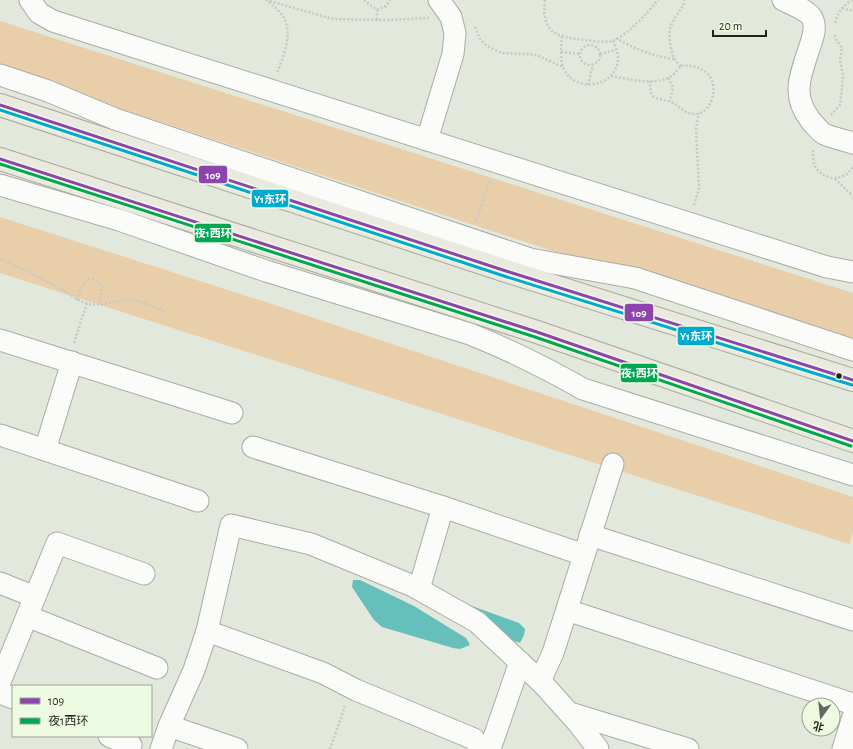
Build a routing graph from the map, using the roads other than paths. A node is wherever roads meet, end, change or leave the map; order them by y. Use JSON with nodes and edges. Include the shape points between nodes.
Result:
{"nodes":[{"id":1,"x":30,"y":0,"type":"edge"},
{"id":2,"x":439,"y":0,"type":"edge"},
{"id":3,"x":783,"y":0,"type":"edge"},
{"id":4,"x":0,"y":75,"type":"edge"},
{"id":5,"x":0,"y":104,"type":"edge"},
{"id":6,"x":428,"y":140,"type":"junction"},
{"id":7,"x":853,"y":143,"type":"edge"},
{"id":8,"x":0,"y":159,"type":"edge"},
{"id":9,"x":0,"y":185,"type":"edge"},
{"id":10,"x":853,"y":272,"type":"edge"},
{"id":11,"x":0,"y":340,"type":"edge"},
{"id":12,"x":853,"y":350,"type":"edge"},
{"id":13,"x":70,"y":362,"type":"junction"},
{"id":14,"x":853,"y":380,"type":"edge"},
{"id":15,"x":232,"y":413,"type":"dead end"},
{"id":16,"x":0,"y":435,"type":"edge"},
{"id":17,"x":853,"y":441,"type":"edge"},
{"id":18,"x":253,"y":447,"type":"dead end"},
{"id":19,"x":45,"y":450,"type":"junction"},
{"id":20,"x":613,"y":464,"type":"dead end"},
{"id":21,"x":853,"y":475,"type":"edge"},
{"id":22,"x":198,"y":501,"type":"dead end"},
{"id":23,"x":443,"y":507,"type":"junction"},
{"id":24,"x":590,"y":535,"type":"junction"},
{"id":25,"x":584,"y":555,"type":"junction"},
{"id":26,"x":144,"y":574,"type":"dead end"},
{"id":27,"x":0,"y":583,"type":"edge"},
{"id":28,"x":419,"y":589,"type":"junction"},
{"id":29,"x":35,"y":597,"type":"junction"},
{"id":30,"x":567,"y":610,"type":"junction"},
{"id":31,"x":27,"y":616,"type":"junction"},
{"id":32,"x":853,"y":620,"type":"edge"},
{"id":33,"x":207,"y":632,"type":"junction"},
{"id":34,"x":520,"y":662,"type":"junction"},
{"id":35,"x":157,"y":668,"type":"dead end"},
{"id":36,"x":1,"y":681,"type":"edge"},
{"id":37,"x":540,"y":681,"type":"junction"},
{"id":38,"x":12,"y":697,"type":"edge"},
{"id":39,"x":853,"y":704,"type":"edge"},
{"id":40,"x":570,"y":713,"type":"junction"},
{"id":41,"x":853,"y":718,"type":"edge"},
{"id":42,"x":169,"y":726,"type":"junction"},
{"id":43,"x":111,"y":737,"type":"edge"},
{"id":44,"x":131,"y":745,"type":"dead end"},
{"id":45,"x":160,"y":749,"type":"edge"},
{"id":46,"x":237,"y":749,"type":"edge"},
{"id":47,"x":481,"y":749,"type":"edge"},
{"id":48,"x":490,"y":749,"type":"edge"},
{"id":49,"x":598,"y":749,"type":"edge"},
{"id":50,"x":688,"y":749,"type":"edge"},
{"id":51,"x":843,"y":749,"type":"edge"}],
"edges":[{"from":1,"to":6,"type":"lane","via":[[39,13],[52,21]]},
{"from":2,"to":6,"type":"lane","via":[[451,17],[455,33],[453,54]]},
{"from":3,"to":7,"type":"lane","via":[[808,13],[813,19],[813,36],[798,86],[804,112],[819,130]]},
{"from":4,"to":12,"type":"lane","via":[[48,91],[115,119],[530,259],[635,278]]},
{"from":5,"to":14,"type":"main road","via":[[506,272]]},
{"from":6,"to":10,"type":"lane","via":[[827,267]]},
{"from":8,"to":17,"type":"main road","via":[[537,332]]},
{"from":9,"to":21,"type":"lane","via":[[119,220],[266,271],[470,334],[546,368],[583,389]]},
{"from":11,"to":13,"type":"lane"},
{"from":13,"to":15,"type":"lane"},
{"from":13,"to":19,"type":"lane"},
{"from":16,"to":19,"type":"lane"},
{"from":18,"to":23,"type":"lane"},
{"from":19,"to":22,"type":"lane"},
{"from":20,"to":24,"type":"lane"},
{"from":23,"to":25,"type":"lane"},
{"from":23,"to":28,"type":"lane"},
{"from":24,"to":25,"type":"lane"},
{"from":24,"to":32,"type":"lane"},
{"from":25,"to":30,"type":"lane"},
{"from":26,"to":29,"type":"lane","via":[[57,543]]},
{"from":27,"to":29,"type":"lane"},
{"from":28,"to":33,"type":"lane","via":[[311,544],[231,525]]},
{"from":28,"to":34,"type":"lane","via":[[478,622]]},
{"from":29,"to":31,"type":"lane"},
{"from":30,"to":37,"type":"lane","via":[[553,653]]},
{"from":30,"to":39,"type":"lane"},
{"from":31,"to":35,"type":"lane"},
{"from":31,"to":36,"type":"lane"},
{"from":33,"to":42,"type":"lane","via":[[194,670]]},
{"from":33,"to":47,"type":"lane","via":[[323,673],[474,739]]},
{"from":34,"to":37,"type":"lane"},
{"from":34,"to":48,"type":"lane"},
{"from":36,"to":38,"type":"lane"},
{"from":37,"to":40,"type":"lane"},
{"from":40,"to":49,"type":"lane"},
{"from":40,"to":50,"type":"lane"},
{"from":41,"to":51,"type":"lane"},
{"from":42,"to":45,"type":"lane"},
{"from":42,"to":46,"type":"lane"},
{"from":43,"to":44,"type":"lane"}]}
